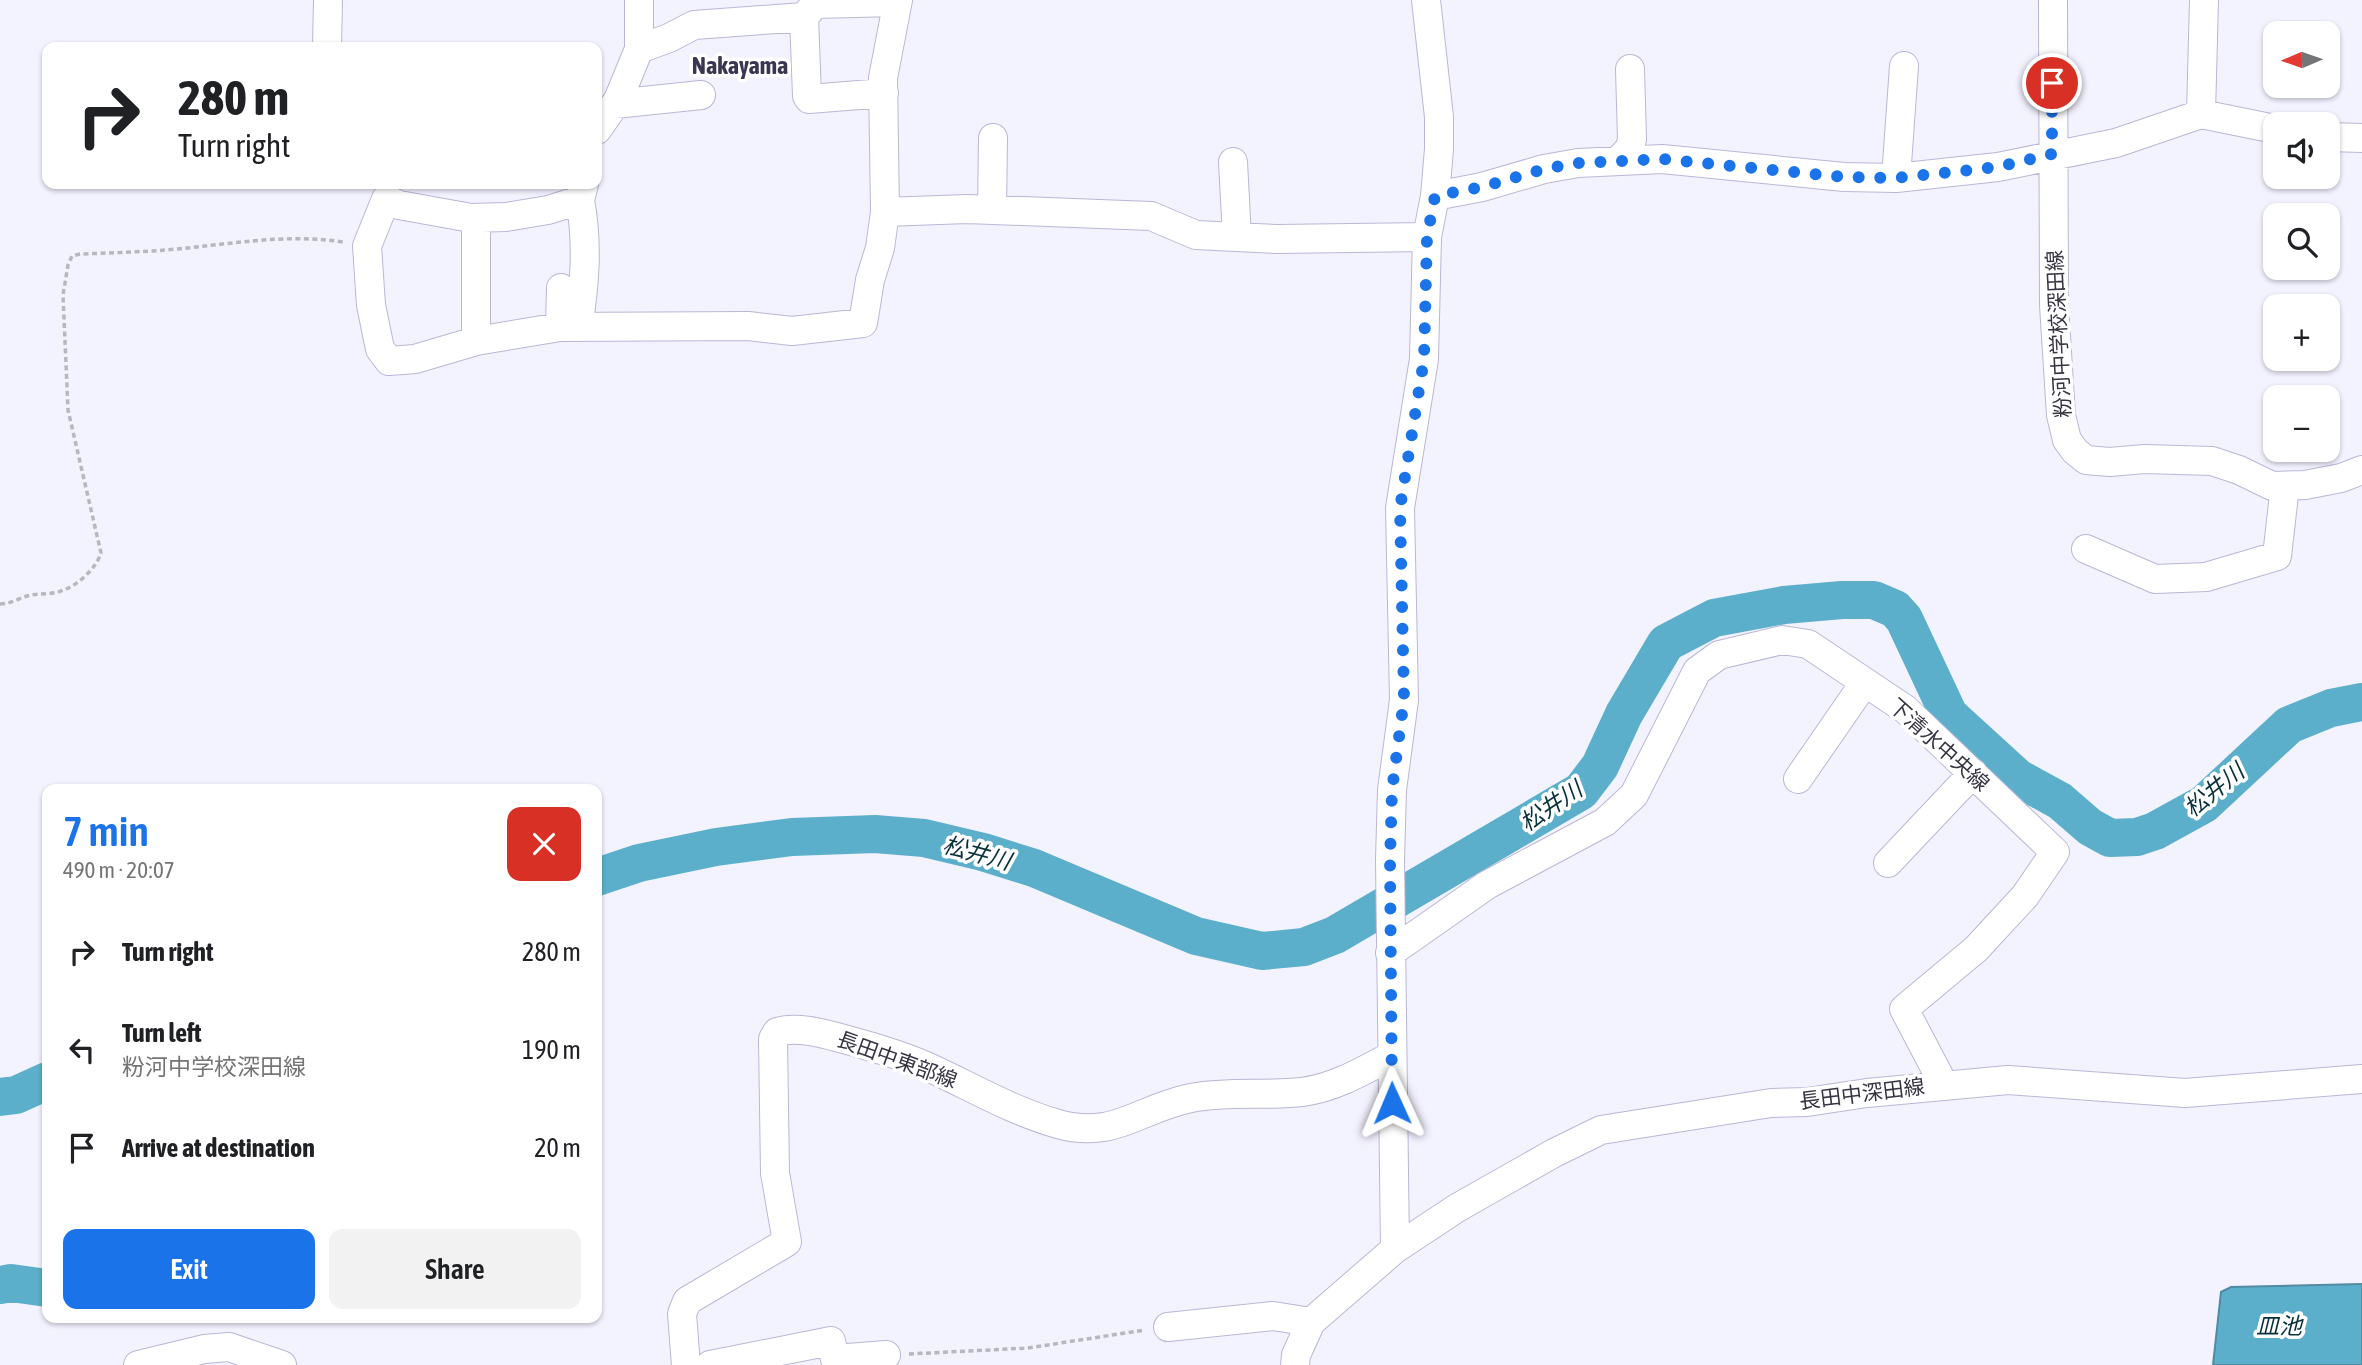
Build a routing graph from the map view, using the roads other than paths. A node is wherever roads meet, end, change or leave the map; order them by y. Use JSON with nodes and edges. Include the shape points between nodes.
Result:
{"nodes":[{"id":1,"x":328,"y":0,"type":"edge"},
{"id":2,"x":639,"y":0,"type":"edge"},
{"id":3,"x":1426,"y":0,"type":"edge"},
{"id":4,"x":2053,"y":0,"type":"edge"},
{"id":5,"x":2204,"y":0,"type":"edge"},
{"id":6,"x":836,"y":1,"type":"edge"},
{"id":7,"x":897,"y":1,"type":"edge"},
{"id":8,"x":694,"y":12,"type":"edge"},
{"id":9,"x":804,"y":17,"type":"junction"},
{"id":10,"x":327,"y":42,"type":"edge"},
{"id":11,"x":639,"y":49,"type":"junction"},
{"id":12,"x":1904,"y":66,"type":"dead end"},
{"id":13,"x":1630,"y":69,"type":"dead end"},
{"id":14,"x":884,"y":93,"type":"junction"},
{"id":15,"x":701,"y":94,"type":"dead end"},
{"id":16,"x":615,"y":104,"type":"junction"},
{"id":17,"x":2201,"y":114,"type":"junction"},
{"id":18,"x":602,"y":123,"type":"edge"},
{"id":19,"x":2263,"y":127,"type":"edge"},
{"id":20,"x":2340,"y":137,"type":"edge"},
{"id":21,"x":993,"y":138,"type":"dead end"},
{"id":22,"x":2362,"y":138,"type":"edge"},
{"id":23,"x":2052,"y":154,"type":"junction"},
{"id":24,"x":1618,"y":161,"type":"junction"},
{"id":25,"x":1233,"y":162,"type":"dead end"},
{"id":26,"x":1896,"y":178,"type":"junction"},
{"id":27,"x":382,"y":191,"type":"edge"},
{"id":28,"x":582,"y":192,"type":"edge"},
{"id":29,"x":1435,"y":196,"type":"junction"},
{"id":30,"x":992,"y":210,"type":"junction"},
{"id":31,"x":885,"y":212,"type":"junction"},
{"id":32,"x":475,"y":218,"type":"junction"},
{"id":33,"x":1237,"y":237,"type":"junction"},
{"id":34,"x":1427,"y":237,"type":"junction"},
{"id":35,"x":561,"y":288,"type":"dead end"},
{"id":36,"x":569,"y":327,"type":"junction"},
{"id":37,"x":476,"y":341,"type":"junction"},
{"id":38,"x":2362,"y":470,"type":"edge"},
{"id":39,"x":2285,"y":486,"type":"junction"},
{"id":40,"x":2086,"y":549,"type":"dead end"},
{"id":41,"x":1865,"y":682,"type":"junction"},
{"id":42,"x":1973,"y":774,"type":"junction"},
{"id":43,"x":1798,"y":779,"type":"dead end"},
{"id":44,"x":1888,"y":863,"type":"dead end"},
{"id":45,"x":1390,"y":945,"type":"junction"},
{"id":46,"x":1391,"y":1056,"type":"junction"},
{"id":47,"x":2362,"y":1079,"type":"edge"},
{"id":48,"x":1944,"y":1085,"type":"junction"},
{"id":49,"x":1395,"y":1249,"type":"junction"},
{"id":50,"x":1311,"y":1322,"type":"junction"},
{"id":51,"x":1168,"y":1327,"type":"road end"},
{"id":52,"x":886,"y":1355,"type":"road end"},
{"id":53,"x":138,"y":1365,"type":"edge"},
{"id":54,"x":282,"y":1365,"type":"edge"},
{"id":55,"x":686,"y":1365,"type":"edge"},
{"id":56,"x":710,"y":1365,"type":"edge"},
{"id":57,"x":1295,"y":1365,"type":"edge"}],
"edges":[{"from":1,"to":10,"type":"street"},
{"from":2,"to":11,"type":"street"},
{"from":3,"to":29,"type":"street","via":[[1439,117]]},
{"from":4,"to":23,"type":"street","name":"粉河中学校深田線"},
{"from":5,"to":17,"type":"street"},
{"from":6,"to":7,"type":"street"},
{"from":6,"to":9,"type":"street","via":[[815,4]]},
{"from":7,"to":14,"type":"street"},
{"from":8,"to":9,"type":"street"},
{"from":8,"to":11,"type":"street","via":[[669,38]]},
{"from":9,"to":14,"type":"street","via":[[809,99]]},
{"from":11,"to":16,"type":"street"},
{"from":12,"to":26,"type":"street"},
{"from":13,"to":24,"type":"street","via":[[1632,139]]},
{"from":14,"to":31,"type":"street"},
{"from":15,"to":16,"type":"street"},
{"from":16,"to":18,"type":"street"},
{"from":17,"to":19,"type":"street"},
{"from":17,"to":23,"type":"street","via":[[2116,143]]},
{"from":20,"to":22,"type":"street"},
{"from":21,"to":30,"type":"street"},
{"from":23,"to":26,"type":"street","via":[[1998,167]]},
{"from":23,"to":39,"type":"street","name":"粉河中学校深田線","via":[[2054,305],[2061,415],[2067,440],[2086,460],[2212,461],[2272,486]]},
{"from":24,"to":26,"type":"street","via":[[1662,159]]},
{"from":24,"to":29,"type":"street","via":[[1544,169]]},
{"from":25,"to":33,"type":"street"},
{"from":27,"to":32,"type":"street","via":[[399,205]]},
{"from":27,"to":37,"type":"street","via":[[368,246],[371,305],[380,349],[389,361],[415,359]]},
{"from":28,"to":32,"type":"street","via":[[548,211]]},
{"from":28,"to":36,"type":"street","via":[[584,292]]},
{"from":29,"to":34,"type":"street"},
{"from":30,"to":31,"type":"street"},
{"from":30,"to":33,"type":"street","via":[[1151,216],[1196,235]]},
{"from":31,"to":36,"type":"street","via":[[863,323],[792,331],[748,326]]},
{"from":32,"to":37,"type":"street"},
{"from":33,"to":34,"type":"street"},
{"from":34,"to":45,"type":"street","via":[[1424,359],[1400,508],[1404,699],[1392,790]]},
{"from":35,"to":36,"type":"street"},
{"from":36,"to":37,"type":"street"},
{"from":38,"to":39,"type":"street","name":"粉河中学校深田線","via":[[2341,478]]},
{"from":39,"to":40,"type":"street","via":[[2277,556],[2206,577],[2155,579]]},
{"from":41,"to":42,"type":"street","name":"下清水中央線","via":[[1905,709]]},
{"from":41,"to":43,"type":"street"},
{"from":41,"to":45,"type":"street","name":"下清水中央線","via":[[1808,644],[1782,640],[1719,655],[1697,671],[1634,794],[1605,822],[1487,884]]},
{"from":42,"to":44,"type":"street"},
{"from":42,"to":48,"type":"street","name":"下清水中央線","via":[[2055,852],[2025,896],[1976,949],[1904,1009]]},
{"from":45,"to":46,"type":"street"},
{"from":46,"to":49,"type":"street"},
{"from":46,"to":55,"type":"street","name":"長田中東部線","via":[[1325,1087],[1190,1098],[1107,1128],[1086,1130],[1027,1114],[923,1065],[872,1047],[826,1034],[778,1032],[773,1039],[775,1173],[787,1242],[687,1301],[681,1314]]},
{"from":47,"to":48,"type":"street","name":"長田中深田線","via":[[2185,1093],[2008,1080]]},
{"from":48,"to":49,"type":"street","name":"長田中深田線","via":[[1771,1103],[1601,1130],[1457,1209]]},
{"from":49,"to":50,"type":"street","name":"長田中深田線"},
{"from":50,"to":51,"type":"street","via":[[1273,1316]]},
{"from":50,"to":57,"type":"street"},
{"from":52,"to":56,"type":"street","via":[[835,1359],[831,1341]]},
{"from":53,"to":54,"type":"street","via":[[229,1347]]}]}
